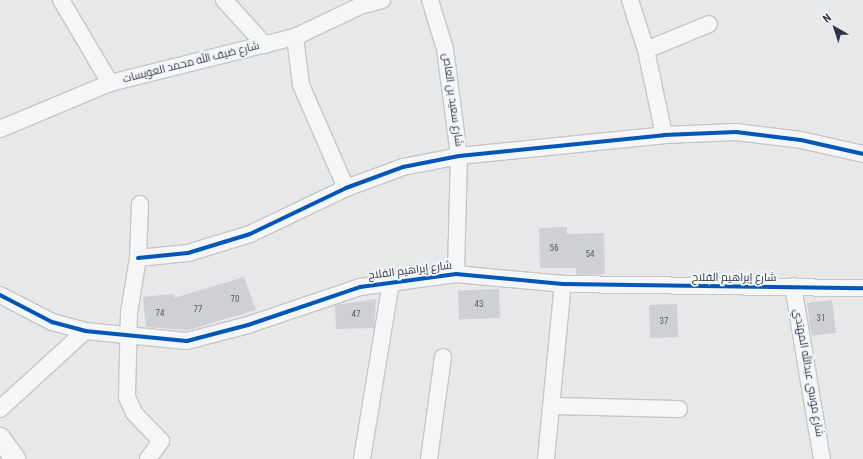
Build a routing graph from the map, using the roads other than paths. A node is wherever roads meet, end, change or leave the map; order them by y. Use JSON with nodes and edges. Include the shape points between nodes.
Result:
{"nodes":[{"id":1,"x":60,"y":0,"type":"edge"},
{"id":2,"x":224,"y":0,"type":"edge"},
{"id":3,"x":382,"y":0,"type":"edge"},
{"id":4,"x":430,"y":0,"type":"edge"},
{"id":5,"x":630,"y":0,"type":"edge"},
{"id":6,"x":709,"y":24,"type":"dead end"},
{"id":7,"x":295,"y":37,"type":"junction"},
{"id":8,"x":265,"y":45,"type":"junction"},
{"id":9,"x":646,"y":50,"type":"junction"},
{"id":10,"x":110,"y":83,"type":"junction"},
{"id":11,"x":0,"y":129,"type":"edge"},
{"id":12,"x":664,"y":135,"type":"junction"},
{"id":13,"x":863,"y":154,"type":"edge"},
{"id":14,"x":459,"y":156,"type":"junction"},
{"id":15,"x":346,"y":188,"type":"junction"},
{"id":16,"x":140,"y":204,"type":"dead end"},
{"id":17,"x":138,"y":258,"type":"junction"},
{"id":18,"x":456,"y":274,"type":"junction"},
{"id":19,"x":391,"y":281,"type":"junction"},
{"id":20,"x":563,"y":284,"type":"junction"},
{"id":21,"x":793,"y":286,"type":"junction"},
{"id":22,"x":863,"y":288,"type":"edge"},
{"id":23,"x":0,"y":295,"type":"edge"},
{"id":24,"x":85,"y":331,"type":"junction"},
{"id":25,"x":128,"y":337,"type":"junction"},
{"id":26,"x":443,"y":357,"type":"dead end"},
{"id":27,"x":552,"y":406,"type":"junction"},
{"id":28,"x":0,"y":409,"type":"edge"},
{"id":29,"x":679,"y":409,"type":"dead end"},
{"id":30,"x":0,"y":438,"type":"edge"},
{"id":31,"x":15,"y":459,"type":"edge"},
{"id":32,"x":148,"y":459,"type":"edge"},
{"id":33,"x":362,"y":459,"type":"edge"},
{"id":34,"x":430,"y":459,"type":"edge"},
{"id":35,"x":546,"y":459,"type":"edge"},
{"id":36,"x":822,"y":459,"type":"edge"}],
"edges":[{"from":1,"to":10,"type":"street"},
{"from":2,"to":8,"type":"street"},
{"from":3,"to":7,"type":"street","name":"شارع ضيف الله محمد العويسات","via":[[360,6]]},
{"from":4,"to":14,"type":"street","name":"شارع سعيد بن العاص","via":[[445,49]]},
{"from":5,"to":9,"type":"street"},
{"from":6,"to":9,"type":"street"},
{"from":7,"to":8,"type":"street","name":"شارع ضيف الله محمد العويسات"},
{"from":7,"to":15,"type":"street","via":[[301,85]]},
{"from":8,"to":10,"type":"street","name":"شارع ضيف الله محمد العويسات"},
{"from":9,"to":12,"type":"street"},
{"from":10,"to":11,"type":"street","name":"شارع ضيف الله محمد العويسات"},
{"from":12,"to":13,"type":"street","via":[[736,132],[801,140]]},
{"from":12,"to":14,"type":"street"},
{"from":14,"to":15,"type":"street","via":[[403,167]]},
{"from":14,"to":18,"type":"street","name":"شارع سعيد بن العاص"},
{"from":15,"to":17,"type":"street","via":[[250,234],[188,253]]},
{"from":16,"to":17,"type":"street"},
{"from":17,"to":25,"type":"street"},
{"from":18,"to":19,"type":"street","name":"شارع إبراهيم الفلاح"},
{"from":18,"to":20,"type":"street","name":"شارع إبراهيم الفلاح"},
{"from":19,"to":25,"type":"street","name":"شارع إبراهيم الفلاح","via":[[318,298],[248,325],[187,340]]},
{"from":19,"to":33,"type":"street"},
{"from":20,"to":21,"type":"street","name":"شارع إبراهيم الفلاح"},
{"from":20,"to":27,"type":"street"},
{"from":21,"to":22,"type":"street","name":"شارع إبراهيم الفلاح"},
{"from":21,"to":36,"type":"street","name":"شارع موسى عبدالله المهتدي"},
{"from":23,"to":24,"type":"street","name":"شارع إبراهيم الفلاح","via":[[52,322]]},
{"from":24,"to":25,"type":"street","name":"شارع إبراهيم الفلاح"},
{"from":24,"to":28,"type":"street"},
{"from":25,"to":32,"type":"street","via":[[127,397],[134,413],[162,441]]},
{"from":26,"to":34,"type":"street"},
{"from":27,"to":29,"type":"street"},
{"from":27,"to":35,"type":"street"},
{"from":30,"to":31,"type":"street"}]}
